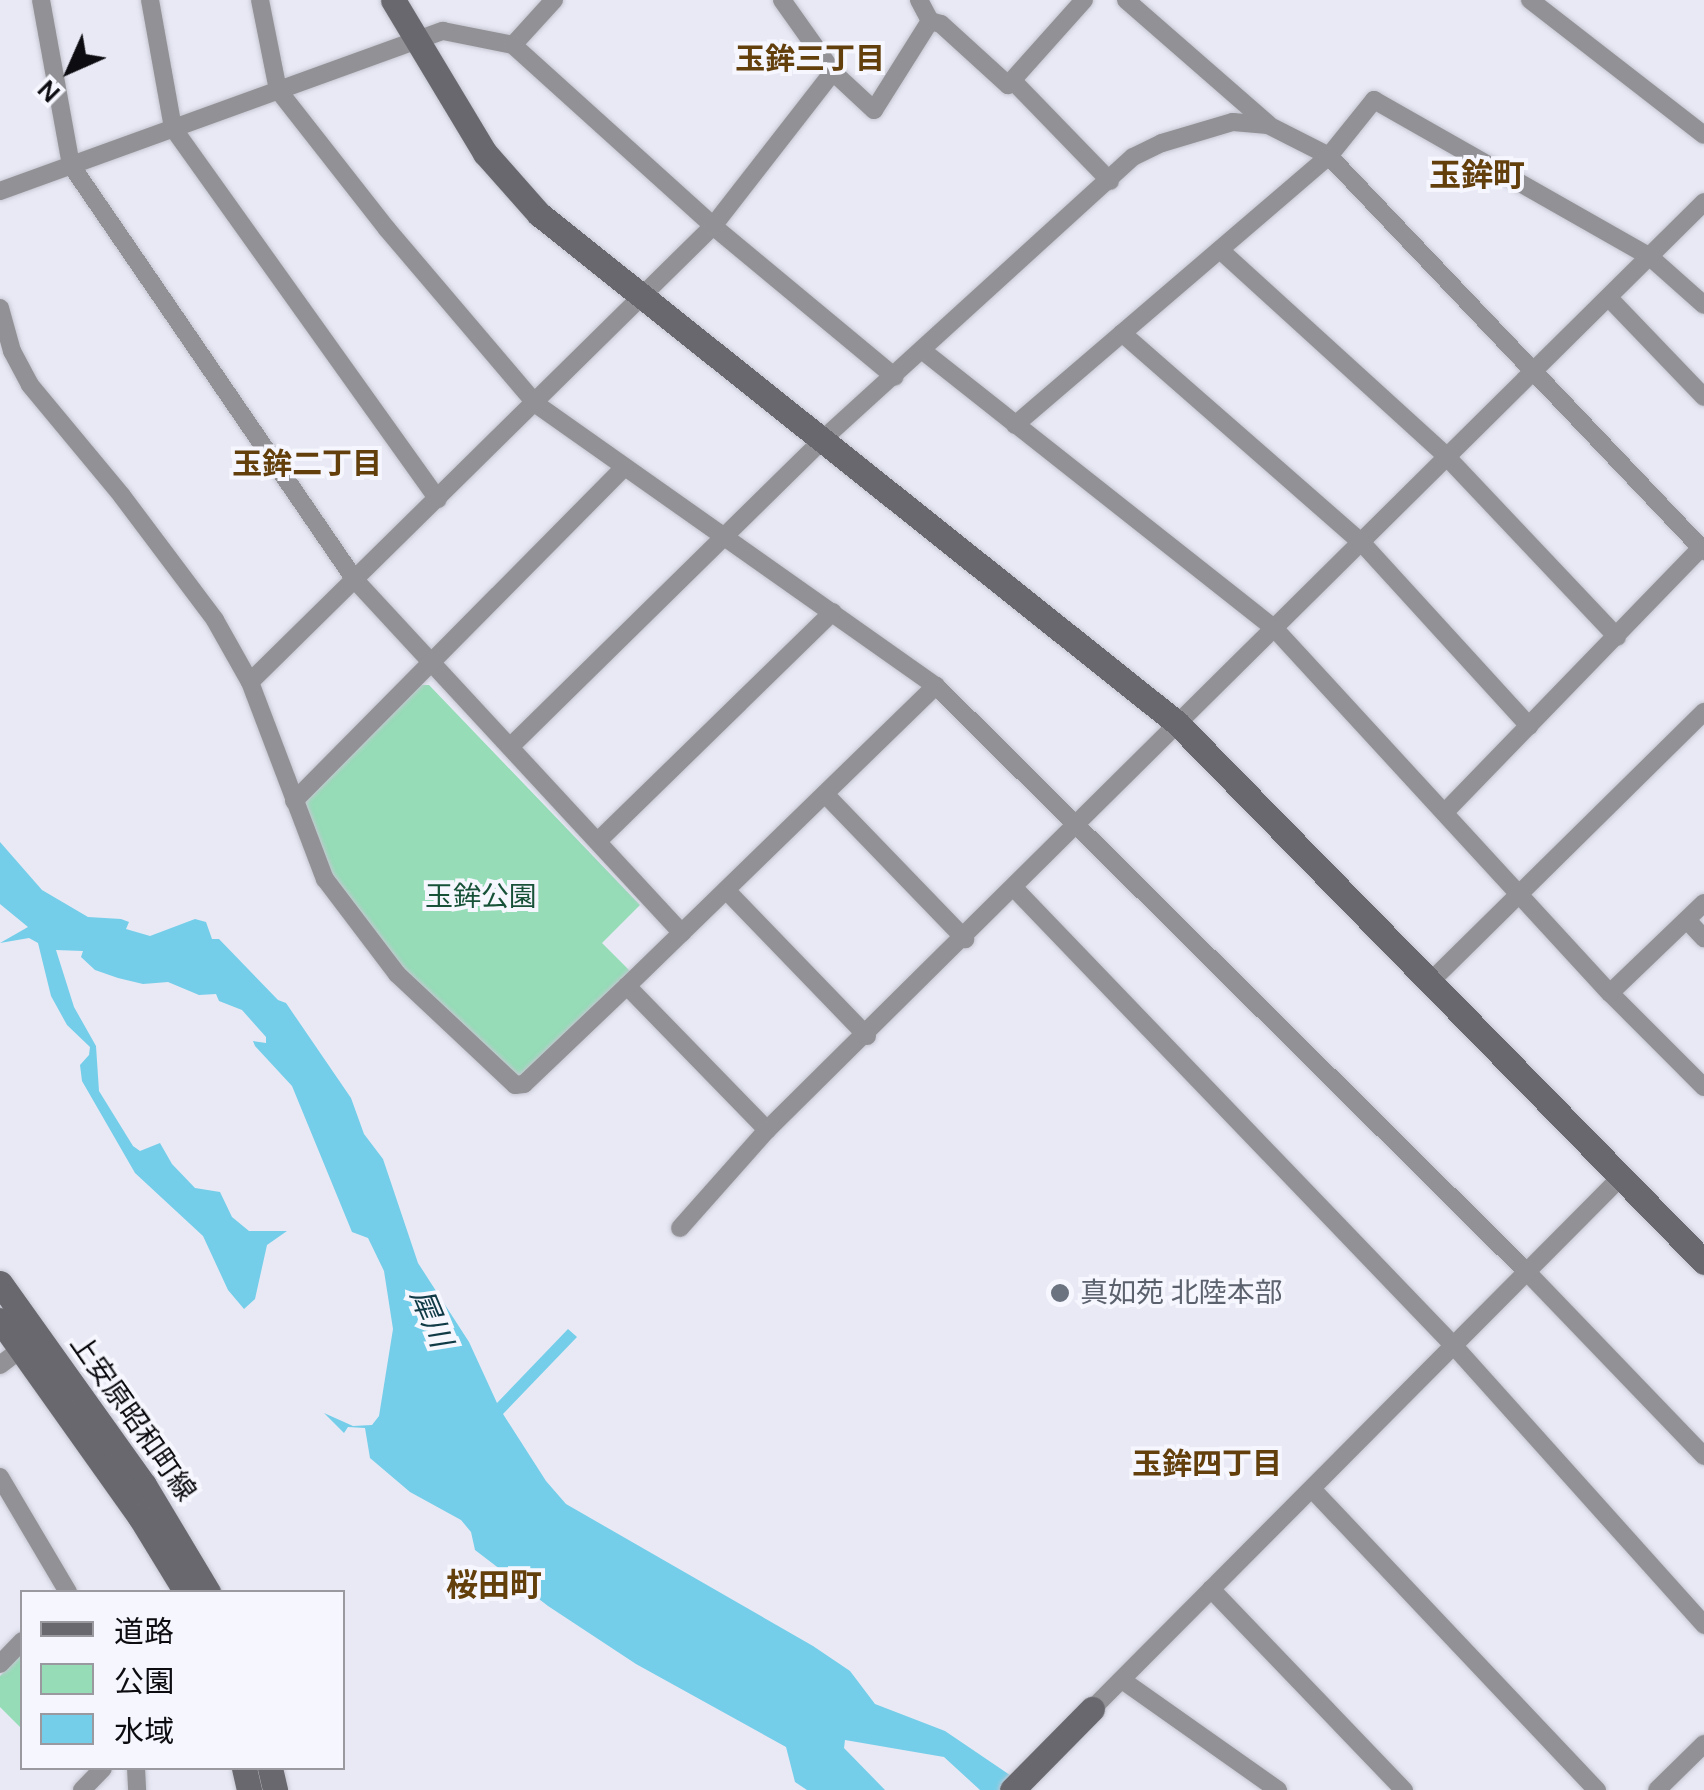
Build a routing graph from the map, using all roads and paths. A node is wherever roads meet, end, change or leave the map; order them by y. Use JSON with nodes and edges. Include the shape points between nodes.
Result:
{"nodes":[{"id":1,"x":42,"y":0,"type":"edge"},
{"id":2,"x":150,"y":0,"type":"edge"},
{"id":3,"x":260,"y":0,"type":"edge"},
{"id":4,"x":393,"y":0,"type":"edge"},
{"id":5,"x":554,"y":0,"type":"edge"},
{"id":6,"x":782,"y":0,"type":"edge"},
{"id":7,"x":919,"y":0,"type":"edge"},
{"id":8,"x":1084,"y":0,"type":"edge"},
{"id":9,"x":1126,"y":0,"type":"edge"},
{"id":10,"x":1530,"y":0,"type":"edge"},
{"id":11,"x":930,"y":21,"type":"junction"},
{"id":12,"x":414,"y":40,"type":"junction"},
{"id":13,"x":513,"y":45,"type":"junction"},
{"id":14,"x":833,"y":72,"type":"junction"},
{"id":15,"x":1014,"y":82,"type":"junction"},
{"id":16,"x":278,"y":90,"type":"junction"},
{"id":17,"x":1268,"y":125,"type":"junction"},
{"id":18,"x":173,"y":128,"type":"junction"},
{"id":19,"x":1704,"y":135,"type":"edge"},
{"id":20,"x":1329,"y":156,"type":"junction"},
{"id":21,"x":71,"y":166,"type":"junction"},
{"id":22,"x":1110,"y":180,"type":"junction"},
{"id":23,"x":0,"y":191,"type":"edge"},
{"id":24,"x":1704,"y":204,"type":"edge"},
{"id":25,"x":713,"y":226,"type":"junction"},
{"id":26,"x":1220,"y":250,"type":"junction"},
{"id":27,"x":1650,"y":257,"type":"junction"},
{"id":28,"x":1609,"y":298,"type":"junction"},
{"id":29,"x":640,"y":299,"type":"junction"},
{"id":30,"x":1704,"y":305,"type":"edge"},
{"id":31,"x":0,"y":308,"type":"edge"},
{"id":32,"x":1122,"y":333,"type":"junction"},
{"id":33,"x":923,"y":351,"type":"junction"},
{"id":34,"x":1534,"y":371,"type":"junction"},
{"id":35,"x":895,"y":377,"type":"junction"},
{"id":36,"x":1704,"y":397,"type":"edge"},
{"id":37,"x":536,"y":404,"type":"junction"},
{"id":38,"x":1016,"y":424,"type":"junction"},
{"id":39,"x":824,"y":439,"type":"junction"},
{"id":40,"x":1446,"y":456,"type":"junction"},
{"id":41,"x":624,"y":467,"type":"junction"},
{"id":42,"x":438,"y":498,"type":"junction"},
{"id":43,"x":724,"y":538,"type":"junction"},
{"id":44,"x":1362,"y":543,"type":"junction"},
{"id":45,"x":1703,"y":550,"type":"edge"},
{"id":46,"x":355,"y":580,"type":"junction"},
{"id":47,"x":833,"y":612,"type":"junction"},
{"id":48,"x":1275,"y":629,"type":"junction"},
{"id":49,"x":1617,"y":637,"type":"junction"},
{"id":50,"x":430,"y":661,"type":"junction"},
{"id":51,"x":250,"y":682,"type":"junction"},
{"id":52,"x":936,"y":686,"type":"junction"},
{"id":53,"x":1704,"y":712,"type":"edge"},
{"id":54,"x":1177,"y":724,"type":"junction"},
{"id":55,"x":1528,"y":726,"type":"junction"},
{"id":56,"x":510,"y":747,"type":"junction"},
{"id":57,"x":824,"y":794,"type":"junction"},
{"id":58,"x":294,"y":801,"type":"junction"},
{"id":59,"x":1445,"y":812,"type":"junction"},
{"id":60,"x":1076,"y":827,"type":"junction"},
{"id":61,"x":598,"y":842,"type":"junction"},
{"id":62,"x":1014,"y":889,"type":"junction"},
{"id":63,"x":726,"y":890,"type":"junction"},
{"id":64,"x":1522,"y":894,"type":"junction"},
{"id":65,"x":1704,"y":903,"type":"edge"},
{"id":66,"x":1687,"y":920,"type":"junction"},
{"id":67,"x":682,"y":933,"type":"junction"},
{"id":68,"x":965,"y":938,"type":"junction"},
{"id":69,"x":1704,"y":938,"type":"edge"},
{"id":70,"x":1430,"y":982,"type":"junction"},
{"id":71,"x":627,"y":986,"type":"junction"},
{"id":72,"x":1610,"y":993,"type":"junction"},
{"id":73,"x":867,"y":1036,"type":"junction"},
{"id":74,"x":1704,"y":1087,"type":"edge"},
{"id":75,"x":768,"y":1130,"type":"junction"},
{"id":76,"x":1621,"y":1176,"type":"junction"},
{"id":77,"x":680,"y":1228,"type":"dead end"},
{"id":78,"x":1704,"y":1262,"type":"edge"},
{"id":79,"x":1528,"y":1273,"type":"junction"},
{"id":80,"x":0,"y":1283,"type":"edge"},
{"id":81,"x":0,"y":1320,"type":"edge"},
{"id":82,"x":1454,"y":1346,"type":"junction"},
{"id":83,"x":20,"y":1350,"type":"edge"},
{"id":84,"x":1704,"y":1456,"type":"edge"},
{"id":85,"x":2,"y":1485,"type":"edge"},
{"id":86,"x":1312,"y":1489,"type":"junction"},
{"id":87,"x":1211,"y":1589,"type":"junction"},
{"id":88,"x":67,"y":1590,"type":"edge"},
{"id":89,"x":185,"y":1590,"type":"edge"},
{"id":90,"x":207,"y":1590,"type":"edge"},
{"id":91,"x":1704,"y":1624,"type":"edge"},
{"id":92,"x":20,"y":1643,"type":"edge"},
{"id":93,"x":0,"y":1664,"type":"edge"},
{"id":94,"x":1122,"y":1680,"type":"junction"},
{"id":95,"x":1092,"y":1709,"type":"joint"},
{"id":96,"x":1704,"y":1744,"type":"edge"},
{"id":97,"x":102,"y":1770,"type":"edge"},
{"id":98,"x":82,"y":1790,"type":"edge"},
{"id":99,"x":1012,"y":1790,"type":"edge"},
{"id":100,"x":1278,"y":1790,"type":"edge"},
{"id":101,"x":1404,"y":1790,"type":"edge"},
{"id":102,"x":1597,"y":1790,"type":"edge"},
{"id":103,"x":1657,"y":1790,"type":"edge"}],
"edges":[{"from":1,"to":21,"type":"street"},
{"from":2,"to":18,"type":"street"},
{"from":3,"to":16,"type":"street"},
{"from":4,"to":12,"type":"street"},
{"from":5,"to":13,"type":"street"},
{"from":6,"to":14,"type":"street"},
{"from":7,"to":11,"type":"street"},
{"from":8,"to":15,"type":"street"},
{"from":9,"to":17,"type":"street"},
{"from":10,"to":19,"type":"street"},
{"from":11,"to":14,"type":"street","via":[[874,110]]},
{"from":11,"to":15,"type":"street","via":[[1008,85]]},
{"from":12,"to":13,"type":"street","via":[[443,32]]},
{"from":12,"to":16,"type":"street"},
{"from":12,"to":29,"type":"street","via":[[511,184]]},
{"from":13,"to":25,"type":"street"},
{"from":14,"to":25,"type":"street"},
{"from":15,"to":22,"type":"street"},
{"from":16,"to":18,"type":"street"},
{"from":16,"to":37,"type":"street"},
{"from":17,"to":20,"type":"street"},
{"from":17,"to":22,"type":"street","via":[[1233,122],[1162,143]]},
{"from":18,"to":21,"type":"street"},
{"from":18,"to":42,"type":"street"},
{"from":20,"to":26,"type":"street"},
{"from":20,"to":27,"type":"street","via":[[1374,100]]},
{"from":20,"to":34,"type":"street"},
{"from":21,"to":23,"type":"street"},
{"from":21,"to":46,"type":"street"},
{"from":22,"to":33,"type":"street"},
{"from":24,"to":27,"type":"street"},
{"from":25,"to":29,"type":"street"},
{"from":25,"to":35,"type":"street"},
{"from":26,"to":32,"type":"street"},
{"from":26,"to":40,"type":"street"},
{"from":27,"to":28,"type":"street"},
{"from":27,"to":30,"type":"street"},
{"from":28,"to":34,"type":"street"},
{"from":28,"to":36,"type":"street"},
{"from":29,"to":37,"type":"street"},
{"from":29,"to":39,"type":"street"},
{"from":31,"to":51,"type":"street","via":[[30,385],[215,620]]},
{"from":32,"to":38,"type":"street"},
{"from":32,"to":44,"type":"street"},
{"from":33,"to":35,"type":"street"},
{"from":33,"to":38,"type":"street"},
{"from":34,"to":40,"type":"street"},
{"from":34,"to":45,"type":"street"},
{"from":35,"to":39,"type":"street"},
{"from":37,"to":41,"type":"street"},
{"from":37,"to":42,"type":"street"},
{"from":38,"to":48,"type":"street"},
{"from":39,"to":43,"type":"street"},
{"from":39,"to":54,"type":"street"},
{"from":40,"to":44,"type":"street"},
{"from":40,"to":49,"type":"street"},
{"from":41,"to":43,"type":"street"},
{"from":41,"to":50,"type":"street"},
{"from":42,"to":46,"type":"street"},
{"from":43,"to":47,"type":"street"},
{"from":43,"to":56,"type":"street"},
{"from":44,"to":48,"type":"street"},
{"from":44,"to":55,"type":"street"},
{"from":45,"to":49,"type":"street"},
{"from":46,"to":50,"type":"street"},
{"from":46,"to":51,"type":"street"},
{"from":47,"to":52,"type":"street"},
{"from":47,"to":61,"type":"street"},
{"from":48,"to":54,"type":"street"},
{"from":48,"to":59,"type":"street"},
{"from":49,"to":55,"type":"street"},
{"from":50,"to":56,"type":"street"},
{"from":50,"to":58,"type":"street"},
{"from":51,"to":58,"type":"street"},
{"from":52,"to":57,"type":"street"},
{"from":52,"to":60,"type":"street"},
{"from":53,"to":64,"type":"street"},
{"from":54,"to":60,"type":"street"},
{"from":54,"to":70,"type":"street"},
{"from":55,"to":59,"type":"street"},
{"from":56,"to":61,"type":"street"},
{"from":57,"to":63,"type":"street"},
{"from":57,"to":68,"type":"street"},
{"from":58,"to":71,"type":"street","via":[[325,880],[397,974],[515,1085],[524,1084]]},
{"from":59,"to":64,"type":"street"},
{"from":60,"to":62,"type":"street"},
{"from":60,"to":79,"type":"street"},
{"from":61,"to":67,"type":"street"},
{"from":62,"to":68,"type":"street"},
{"from":62,"to":82,"type":"street"},
{"from":63,"to":67,"type":"street"},
{"from":63,"to":73,"type":"street"},
{"from":64,"to":70,"type":"street"},
{"from":64,"to":72,"type":"street"},
{"from":65,"to":66,"type":"street"},
{"from":66,"to":69,"type":"street"},
{"from":66,"to":72,"type":"street"},
{"from":67,"to":71,"type":"street"},
{"from":68,"to":73,"type":"street"},
{"from":70,"to":76,"type":"street"},
{"from":71,"to":75,"type":"street"},
{"from":72,"to":74,"type":"street"},
{"from":73,"to":75,"type":"street"},
{"from":75,"to":77,"type":"street"},
{"from":76,"to":78,"type":"street"},
{"from":76,"to":79,"type":"street"},
{"from":79,"to":82,"type":"street"},
{"from":79,"to":84,"type":"street"},
{"from":80,"to":83,"type":"street","name":"上安原昭和町線"},
{"from":81,"to":83,"type":"street","name":"上安原昭和町線"},
{"from":82,"to":86,"type":"street"},
{"from":82,"to":91,"type":"street"},
{"from":83,"to":89,"type":"street","name":"上安原昭和町線"},
{"from":83,"to":90,"type":"street","name":"上安原昭和町線","via":[[163,1512]]},
{"from":85,"to":88,"type":"street"},
{"from":86,"to":87,"type":"street"},
{"from":86,"to":102,"type":"street"},
{"from":87,"to":94,"type":"street"},
{"from":87,"to":101,"type":"street"},
{"from":92,"to":93,"type":"street"},
{"from":94,"to":95,"type":"street"},
{"from":94,"to":100,"type":"street"},
{"from":95,"to":99,"type":"street"},
{"from":96,"to":103,"type":"street"},
{"from":97,"to":98,"type":"street"}]}
